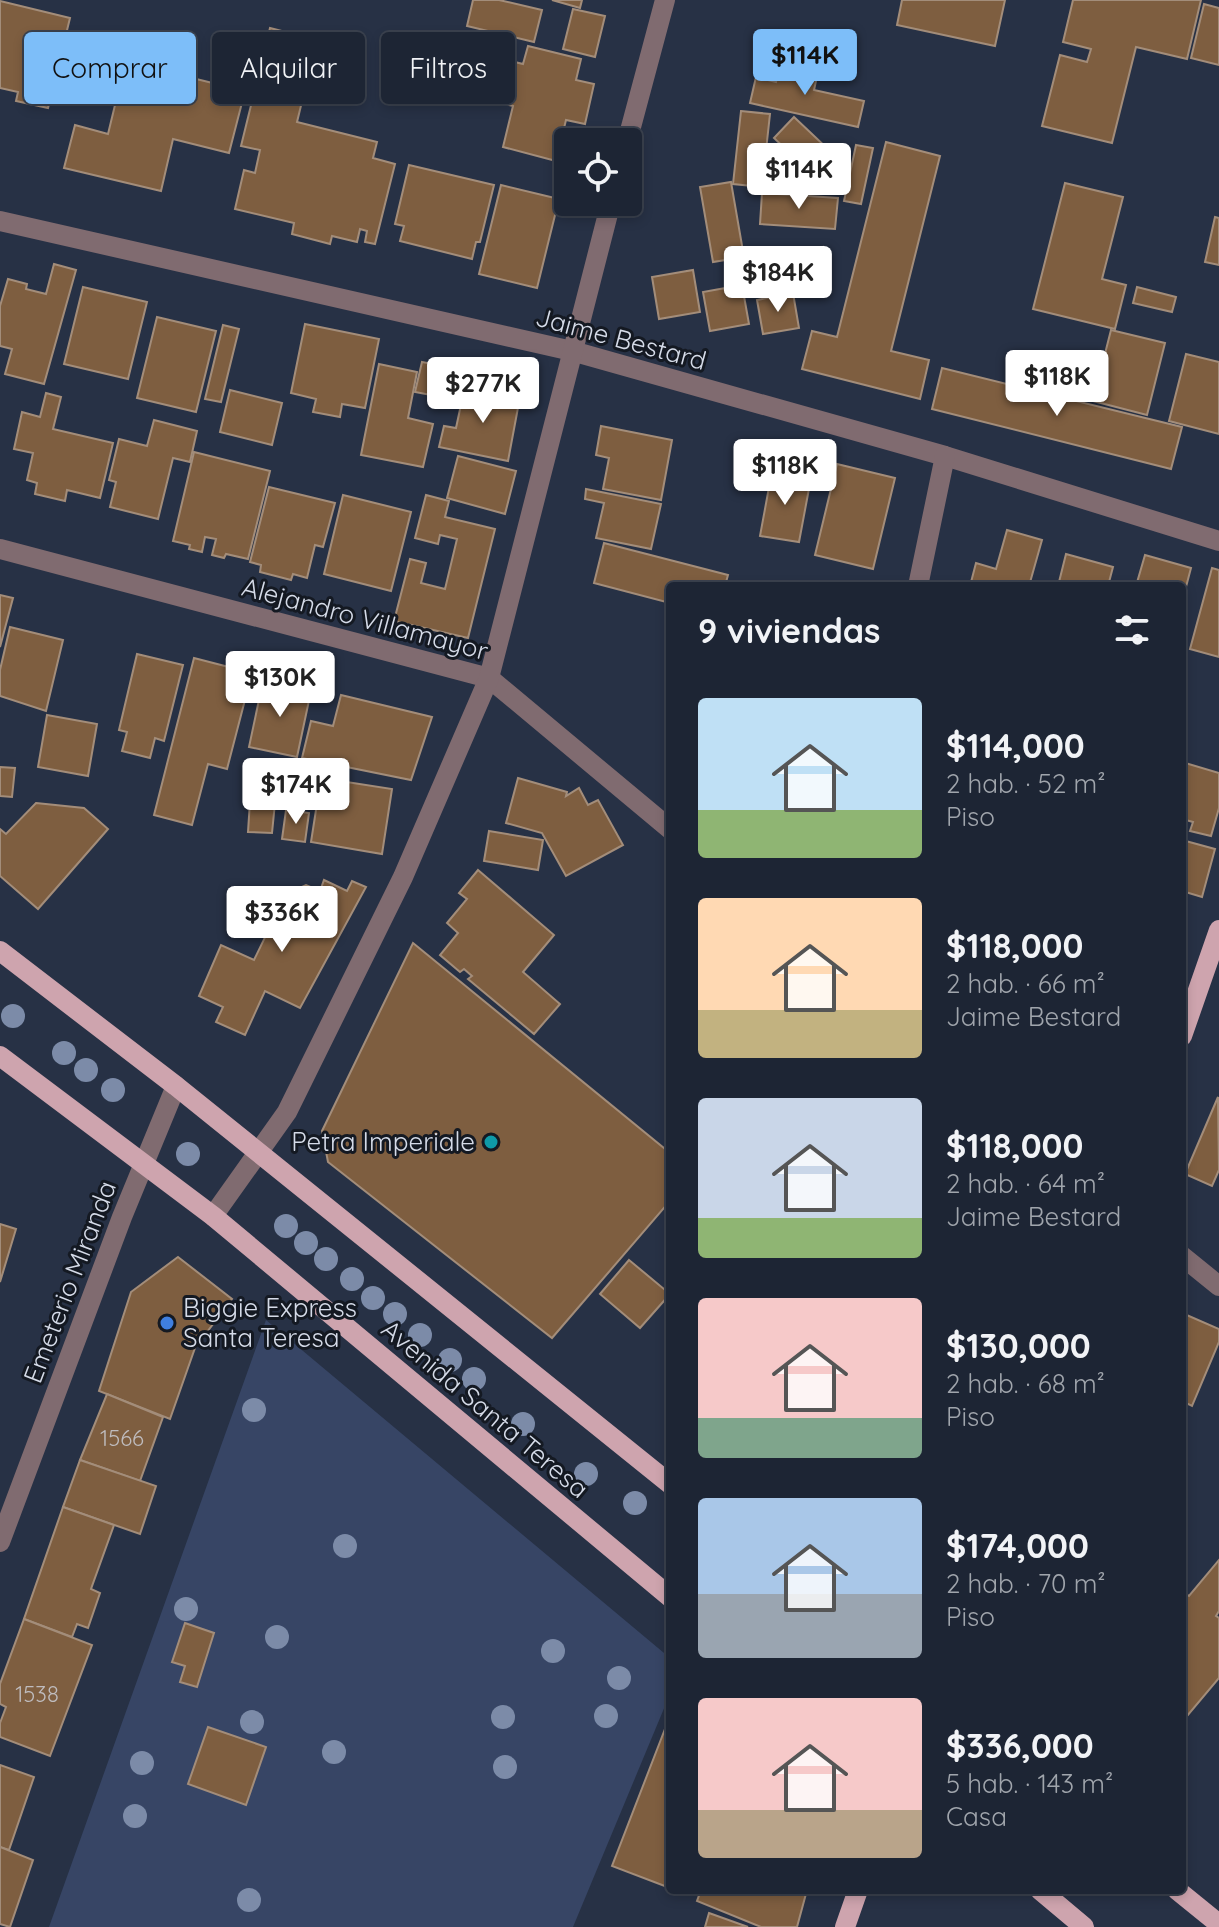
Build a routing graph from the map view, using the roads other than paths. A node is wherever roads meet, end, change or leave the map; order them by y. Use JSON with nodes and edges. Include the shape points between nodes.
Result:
{"nodes":[{"id":1,"x":665,"y":0,"type":"edge"},
{"id":2,"x":631,"y":128,"type":"edge"},
{"id":3,"x":607,"y":216,"type":"edge"},
{"id":4,"x":0,"y":221,"type":"edge"},
{"id":5,"x":572,"y":351,"type":"junction"},
{"id":6,"x":945,"y":456,"type":"junction"},
{"id":7,"x":1219,"y":541,"type":"edge"},
{"id":8,"x":0,"y":549,"type":"edge"},
{"id":9,"x":919,"y":582,"type":"edge"},
{"id":10,"x":489,"y":678,"type":"junction"},
{"id":11,"x":666,"y":826,"type":"edge"},
{"id":12,"x":1218,"y":939,"type":"edge"},
{"id":13,"x":0,"y":951,"type":"edge"},
{"id":14,"x":1186,"y":1025,"type":"edge"},
{"id":15,"x":0,"y":1056,"type":"edge"},
{"id":16,"x":176,"y":1086,"type":"junction"},
{"id":17,"x":257,"y":1151,"type":"junction"},
{"id":18,"x":142,"y":1164,"type":"junction"},
{"id":19,"x":213,"y":1216,"type":"junction"},
{"id":20,"x":1186,"y":1259,"type":"edge"},
{"id":21,"x":1219,"y":1286,"type":"edge"},
{"id":22,"x":666,"y":1481,"type":"edge"},
{"id":23,"x":0,"y":1542,"type":"edge"},
{"id":24,"x":666,"y":1594,"type":"edge"},
{"id":25,"x":857,"y":1894,"type":"edge"},
{"id":26,"x":1045,"y":1894,"type":"edge"},
{"id":27,"x":1182,"y":1894,"type":"edge"},
{"id":28,"x":1219,"y":1924,"type":"edge"},
{"id":29,"x":845,"y":1927,"type":"edge"},
{"id":30,"x":1084,"y":1927,"type":"edge"}],
"edges":[{"from":1,"to":2,"type":"street"},
{"from":3,"to":5,"type":"street"},
{"from":4,"to":5,"type":"street","name":"Jaime Bestard"},
{"from":5,"to":6,"type":"street","name":"Jaime Bestard"},
{"from":5,"to":10,"type":"street"},
{"from":6,"to":7,"type":"street","name":"Jaime Bestard"},
{"from":6,"to":9,"type":"street"},
{"from":8,"to":10,"type":"street","name":"Alejandro Villamayor"},
{"from":10,"to":11,"type":"street","name":"Alejandro Villamayor"},
{"from":10,"to":17,"type":"street","via":[[391,901],[287,1112]]},
{"from":12,"to":14,"type":"main road"},
{"from":13,"to":16,"type":"main road","name":"Avenida Santa Teresa"},
{"from":15,"to":18,"type":"main road","name":"Avenida Santa Teresa"},
{"from":16,"to":17,"type":"main road","name":"Avenida Santa Teresa"},
{"from":16,"to":18,"type":"street","name":"Emeterio Miranda"},
{"from":17,"to":19,"type":"street"},
{"from":17,"to":22,"type":"main road","name":"Avenida Santa Teresa"},
{"from":18,"to":19,"type":"main road","name":"Avenida Santa Teresa"},
{"from":18,"to":23,"type":"street","name":"Emeterio Miranda"},
{"from":19,"to":24,"type":"main road","name":"Avenida Santa Teresa"},
{"from":20,"to":21,"type":"street"},
{"from":25,"to":29,"type":"main road"},
{"from":26,"to":30,"type":"main road"},
{"from":27,"to":28,"type":"main road"}]}
